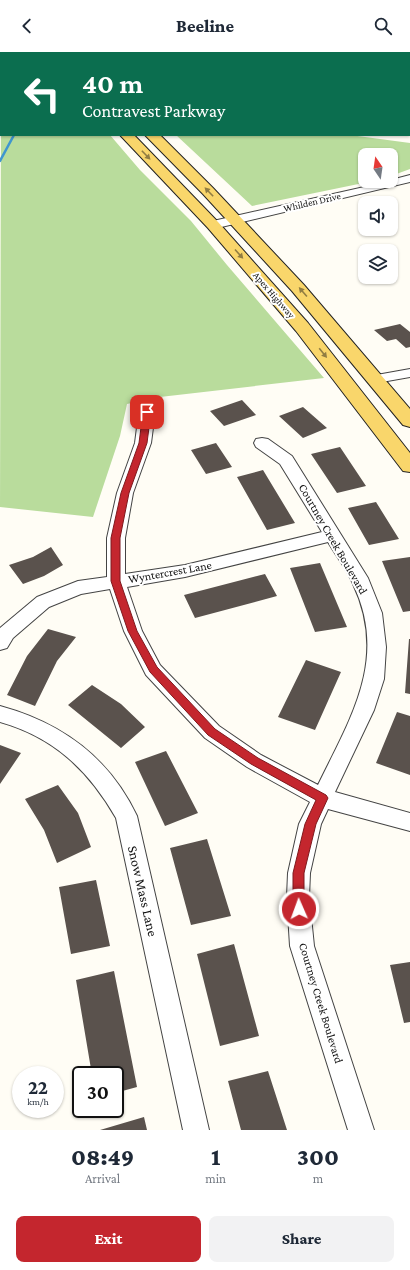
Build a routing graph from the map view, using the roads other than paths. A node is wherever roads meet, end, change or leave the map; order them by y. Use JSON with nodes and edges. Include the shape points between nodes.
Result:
{"nodes":[{"id":1,"x":128,"y":136,"type":"edge"},
{"id":2,"x":153,"y":136,"type":"edge"},
{"id":3,"x":410,"y":178,"type":"edge"},
{"id":4,"x":235,"y":220,"type":"junction"},
{"id":5,"x":213,"y":225,"type":"junction"},
{"id":6,"x":410,"y":373,"type":"edge"},
{"id":7,"x":376,"y":379,"type":"junction"},
{"id":8,"x":147,"y":412,"type":"dead end"},
{"id":9,"x":410,"y":421,"type":"edge"},
{"id":10,"x":262,"y":444,"type":"dead end"},
{"id":11,"x":410,"y":466,"type":"edge"},
{"id":12,"x":333,"y":535,"type":"junction"},
{"id":13,"x":116,"y":581,"type":"junction"},
{"id":14,"x":0,"y":643,"type":"edge"},
{"id":15,"x":0,"y":714,"type":"edge"},
{"id":16,"x":322,"y":798,"type":"junction"},
{"id":17,"x":410,"y":822,"type":"edge"},
{"id":18,"x":196,"y":1130,"type":"edge"},
{"id":19,"x":361,"y":1130,"type":"edge"}],
"edges":[{"from":1,"to":5,"type":"main road","name":"Apex Highway","one_way":true},
{"from":4,"to":2,"type":"main road","name":"Apex Highway","one_way":true},
{"from":3,"to":4,"type":"street","name":"Whilden Drive"},
{"from":4,"to":5,"type":"street","name":"Whilden Drive"},
{"from":7,"to":4,"type":"main road","name":"Apex Highway","one_way":true,"via":[[298,288]]},
{"from":5,"to":11,"type":"main road","name":"Apex Highway","one_way":true,"via":[[302,327]]},
{"from":6,"to":7,"type":"street"},
{"from":7,"to":9,"type":"main road","name":"Apex Highway"},
{"from":8,"to":13,"type":"street","via":[[143,443],[125,493],[116,538]]},
{"from":10,"to":12,"type":"street","name":"Courtney Creek Boulevard","via":[[286,460]]},
{"from":12,"to":13,"type":"street","name":"Wyntercrest Lane","via":[[185,571]]},
{"from":12,"to":16,"type":"street","name":"Courtney Creek Boulevard","via":[[364,589],[373,613],[377,647],[374,679],[364,710]]},
{"from":13,"to":14,"type":"street","name":"Wyntercrest Lane","via":[[78,588],[43,602],[6,633]]},
{"from":13,"to":16,"type":"street","via":[[133,631],[153,670],[183,703],[212,732],[254,761]]},
{"from":15,"to":18,"type":"street","name":"Snow Mass Lane","via":[[45,731],[78,753],[105,782],[126,816]]},
{"from":16,"to":17,"type":"street"},
{"from":16,"to":19,"type":"street","name":"Courtney Creek Boulevard","via":[[310,824],[299,873],[302,946]]}]}
